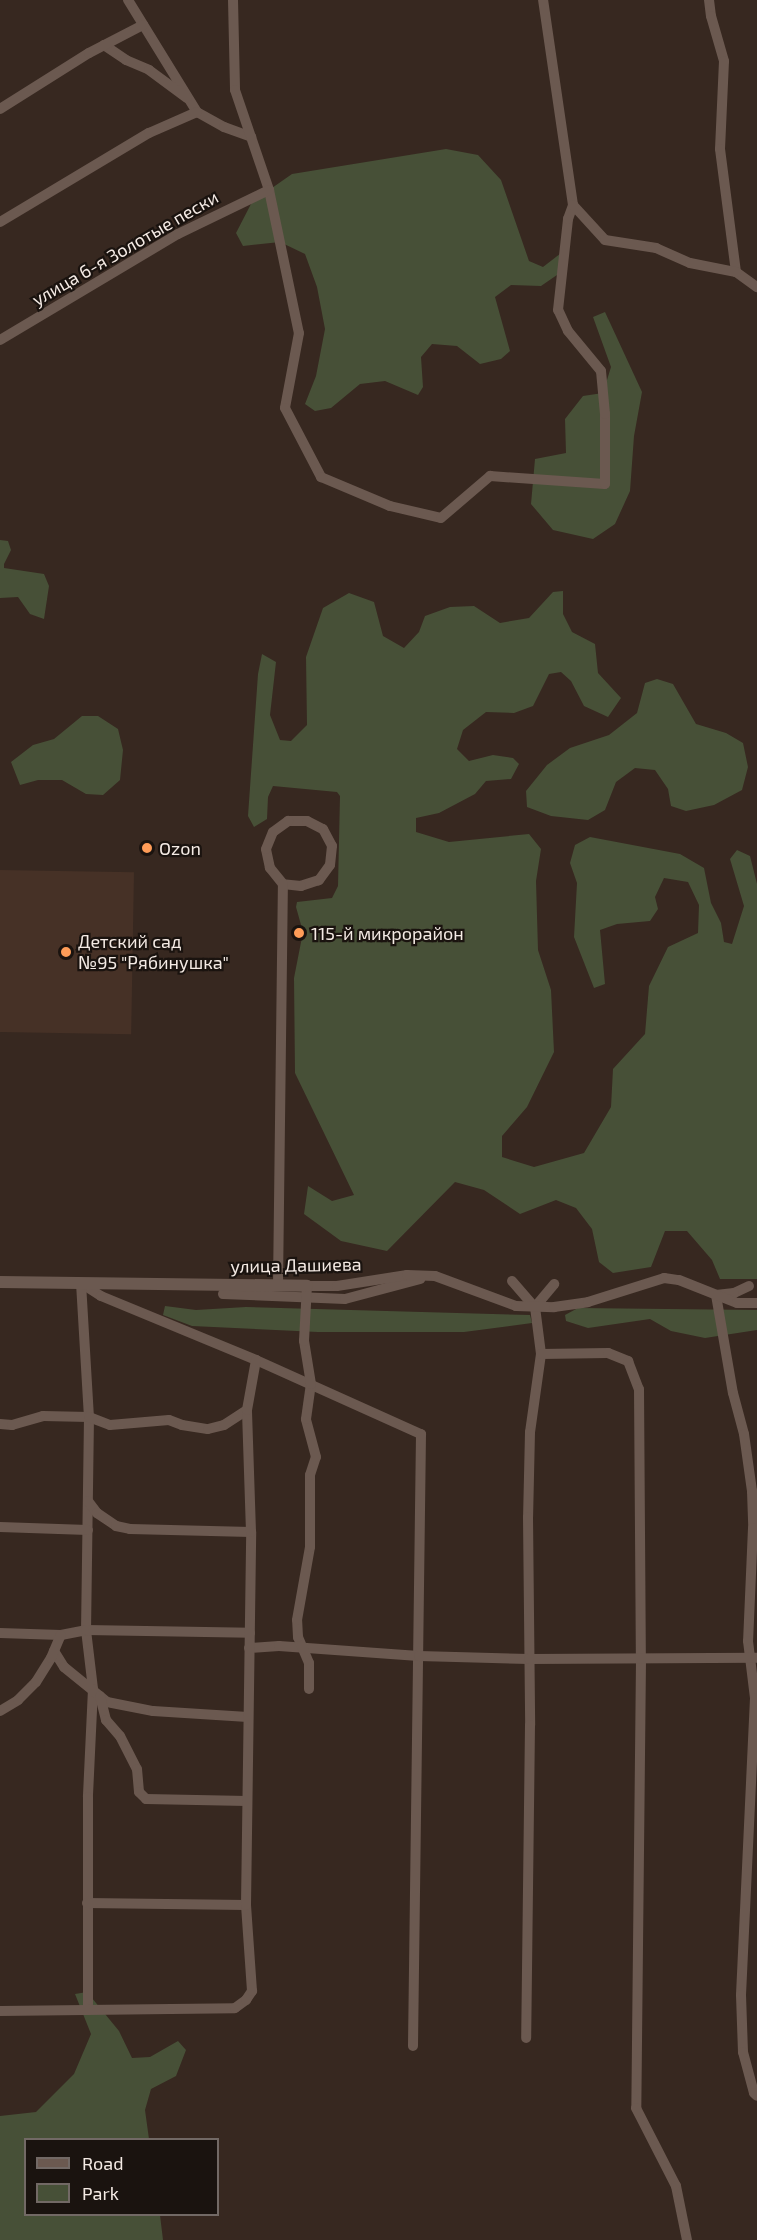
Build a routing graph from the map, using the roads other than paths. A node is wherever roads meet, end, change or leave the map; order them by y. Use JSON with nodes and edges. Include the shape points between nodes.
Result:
{"nodes":[{"id":1,"x":128,"y":0,"type":"edge"},
{"id":2,"x":233,"y":0,"type":"edge"},
{"id":3,"x":543,"y":0,"type":"edge"},
{"id":4,"x":709,"y":0,"type":"edge"},
{"id":5,"x":143,"y":25,"type":"junction"},
{"id":6,"x":104,"y":45,"type":"junction"},
{"id":7,"x":191,"y":101,"type":"junction"},
{"id":8,"x":0,"y":109,"type":"edge"},
{"id":9,"x":197,"y":112,"type":"junction"},
{"id":10,"x":251,"y":137,"type":"junction"},
{"id":11,"x":269,"y":190,"type":"junction"},
{"id":12,"x":573,"y":205,"type":"junction"},
{"id":13,"x":0,"y":222,"type":"edge"},
{"id":14,"x":736,"y":272,"type":"junction"},
{"id":15,"x":757,"y":287,"type":"edge"},
{"id":16,"x":0,"y":340,"type":"edge"},
{"id":17,"x":284,"y":884,"type":"junction"},
{"id":18,"x":512,"y":1281,"type":"dead end"},
{"id":19,"x":0,"y":1282,"type":"edge"},
{"id":20,"x":81,"y":1283,"type":"junction"},
{"id":21,"x":554,"y":1284,"type":"dead end"},
{"id":22,"x":278,"y":1286,"type":"junction"},
{"id":23,"x":749,"y":1286,"type":"dead end"},
{"id":24,"x":307,"y":1292,"type":"junction"},
{"id":25,"x":223,"y":1294,"type":"dead end"},
{"id":26,"x":716,"y":1295,"type":"junction"},
{"id":27,"x":757,"y":1303,"type":"edge"},
{"id":28,"x":535,"y":1306,"type":"junction"},
{"id":29,"x":541,"y":1354,"type":"junction"},
{"id":30,"x":256,"y":1360,"type":"junction"},
{"id":31,"x":311,"y":1384,"type":"junction"},
{"id":32,"x":247,"y":1410,"type":"junction"},
{"id":33,"x":89,"y":1418,"type":"junction"},
{"id":34,"x":0,"y":1424,"type":"edge"},
{"id":35,"x":88,"y":1500,"type":"junction"},
{"id":36,"x":0,"y":1527,"type":"edge"},
{"id":37,"x":88,"y":1530,"type":"junction"},
{"id":38,"x":250,"y":1532,"type":"junction"},
{"id":39,"x":86,"y":1630,"type":"junction"},
{"id":40,"x":250,"y":1633,"type":"junction"},
{"id":41,"x":0,"y":1634,"type":"edge"},
{"id":42,"x":61,"y":1635,"type":"junction"},
{"id":43,"x":249,"y":1647,"type":"junction"},
{"id":44,"x":302,"y":1649,"type":"junction"},
{"id":45,"x":54,"y":1651,"type":"junction"},
{"id":46,"x":419,"y":1656,"type":"junction"},
{"id":47,"x":753,"y":1658,"type":"edge"},
{"id":48,"x":529,"y":1659,"type":"junction"},
{"id":49,"x":641,"y":1660,"type":"junction"},
{"id":50,"x":309,"y":1689,"type":"dead end"},
{"id":51,"x":96,"y":1693,"type":"junction"},
{"id":52,"x":0,"y":1711,"type":"edge"},
{"id":53,"x":248,"y":1717,"type":"junction"},
{"id":54,"x":247,"y":1801,"type":"junction"},
{"id":55,"x":87,"y":1903,"type":"junction"},
{"id":56,"x":246,"y":1905,"type":"junction"},
{"id":57,"x":88,"y":2010,"type":"junction"},
{"id":58,"x":0,"y":2012,"type":"edge"},
{"id":59,"x":526,"y":2038,"type":"dead end"},
{"id":60,"x":413,"y":2046,"type":"dead end"},
{"id":61,"x":757,"y":2096,"type":"edge"},
{"id":62,"x":687,"y":2240,"type":"edge"}],
"edges":[{"from":1,"to":5,"type":"street"},
{"from":2,"to":10,"type":"street","via":[[235,90]]},
{"from":3,"to":12,"type":"street"},
{"from":4,"to":14,"type":"street","via":[[724,61],[721,176],[734,238]]},
{"from":5,"to":6,"type":"street"},
{"from":5,"to":7,"type":"street"},
{"from":6,"to":7,"type":"street","via":[[149,70]]},
{"from":6,"to":8,"type":"street"},
{"from":7,"to":9,"type":"street"},
{"from":9,"to":10,"type":"street"},
{"from":9,"to":13,"type":"street","via":[[149,133]]},
{"from":10,"to":11,"type":"street"},
{"from":11,"to":12,"type":"street","via":[[299,333],[285,408],[321,477],[390,506],[441,518],[490,476],[605,484],[601,371],[568,330],[558,310]]},
{"from":11,"to":16,"type":"street","name":"улица 6-я Золотые пески","via":[[178,234]]},
{"from":12,"to":14,"type":"street","via":[[605,240],[656,248],[690,263]]},
{"from":14,"to":15,"type":"street"},
{"from":17,"to":17,"type":"street","via":[[301,886],[319,880],[330,865],[332,846],[323,830],[307,821],[288,821],[273,832],[266,849],[270,868]]},
{"from":17,"to":22,"type":"street"},
{"from":18,"to":28,"type":"street"},
{"from":19,"to":20,"type":"street","name":"улица Дашиева"},
{"from":20,"to":22,"type":"street","name":"улица Дашиева"},
{"from":20,"to":30,"type":"street","via":[[110,1300]]},
{"from":20,"to":33,"type":"street"},
{"from":21,"to":28,"type":"street"},
{"from":22,"to":24,"type":"street","name":"улица Дашиева"},
{"from":23,"to":26,"type":"street"},
{"from":24,"to":25,"type":"street"},
{"from":24,"to":28,"type":"street","name":"улица Дашиева","via":[[407,1275],[435,1276],[516,1306]]},
{"from":24,"to":31,"type":"street","via":[[304,1341]]},
{"from":26,"to":27,"type":"street","name":"улица Дашиева","via":[[737,1303]]},
{"from":26,"to":28,"type":"street","name":"улица Дашиева","via":[[664,1278],[588,1302]]},
{"from":26,"to":47,"type":"street","via":[[752,1491]]},
{"from":28,"to":29,"type":"street"},
{"from":29,"to":48,"type":"street","via":[[530,1432]]},
{"from":29,"to":49,"type":"street","via":[[608,1353],[628,1360],[639,1389]]},
{"from":30,"to":31,"type":"street"},
{"from":30,"to":32,"type":"street"},
{"from":31,"to":44,"type":"street","via":[[306,1419],[316,1456],[310,1475],[310,1547],[297,1620]]},
{"from":31,"to":46,"type":"street","via":[[421,1434]]},
{"from":32,"to":33,"type":"street","via":[[224,1425],[208,1429],[169,1420],[110,1425]]},
{"from":32,"to":38,"type":"street"},
{"from":33,"to":34,"type":"street","via":[[43,1416],[12,1425]]},
{"from":33,"to":35,"type":"street"},
{"from":35,"to":37,"type":"street"},
{"from":35,"to":38,"type":"street","via":[[97,1513],[116,1526],[130,1529]]},
{"from":36,"to":37,"type":"street"},
{"from":37,"to":39,"type":"street"},
{"from":38,"to":40,"type":"street"},
{"from":39,"to":40,"type":"street"},
{"from":39,"to":42,"type":"street"},
{"from":39,"to":51,"type":"street"},
{"from":40,"to":43,"type":"street"},
{"from":41,"to":42,"type":"street"},
{"from":42,"to":45,"type":"street"},
{"from":43,"to":44,"type":"street"},
{"from":43,"to":53,"type":"street"},
{"from":44,"to":46,"type":"street"},
{"from":44,"to":50,"type":"street","via":[[309,1663]]},
{"from":45,"to":51,"type":"street","via":[[64,1667]]},
{"from":45,"to":52,"type":"street","via":[[36,1682]]},
{"from":46,"to":48,"type":"street"},
{"from":46,"to":60,"type":"street"},
{"from":47,"to":49,"type":"street"},
{"from":47,"to":61,"type":"street","via":[[755,1698],[741,1995],[743,2052]]},
{"from":48,"to":49,"type":"street"},
{"from":48,"to":59,"type":"street"},
{"from":49,"to":62,"type":"street","via":[[636,2108],[676,2186]]},
{"from":51,"to":53,"type":"street","via":[[107,1702],[153,1711]]},
{"from":51,"to":54,"type":"street","via":[[106,1720],[120,1736],[137,1768],[139,1792],[147,1799]]},
{"from":51,"to":55,"type":"street"},
{"from":53,"to":54,"type":"street"},
{"from":54,"to":56,"type":"street"},
{"from":55,"to":56,"type":"street"},
{"from":55,"to":57,"type":"street"},
{"from":56,"to":57,"type":"street","via":[[252,1990],[235,2008]]},
{"from":57,"to":58,"type":"street"}]}
